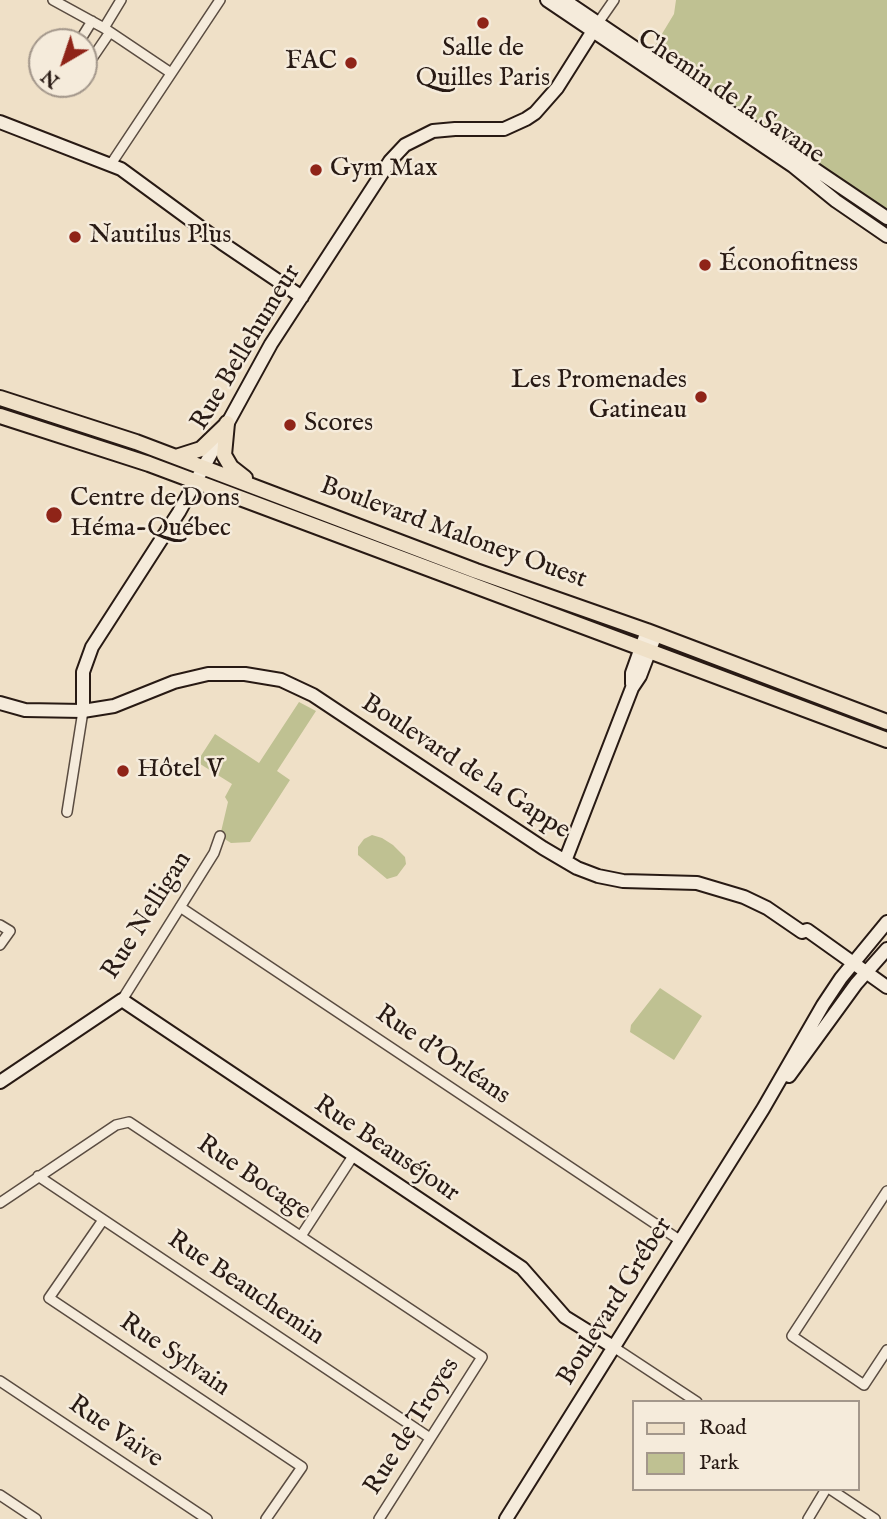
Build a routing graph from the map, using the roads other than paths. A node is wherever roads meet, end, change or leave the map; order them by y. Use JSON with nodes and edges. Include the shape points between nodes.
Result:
{"nodes":[{"id":1,"x":53,"y":0,"type":"edge"},
{"id":2,"x":121,"y":0,"type":"edge"},
{"id":3,"x":220,"y":0,"type":"edge"},
{"id":4,"x":547,"y":0,"type":"edge"},
{"id":5,"x":564,"y":0,"type":"edge"},
{"id":6,"x":614,"y":0,"type":"edge"},
{"id":7,"x":92,"y":21,"type":"junction"},
{"id":8,"x":88,"y":28,"type":"edge"},
{"id":9,"x":596,"y":28,"type":"junction"},
{"id":10,"x":107,"y":30,"type":"junction"},
{"id":11,"x":98,"y":47,"type":"edge"},
{"id":12,"x":171,"y":73,"type":"junction"},
{"id":13,"x":0,"y":122,"type":"edge"},
{"id":14,"x":111,"y":164,"type":"junction"},
{"id":15,"x":887,"y":218,"type":"edge"},
{"id":16,"x":887,"y":236,"type":"edge"},
{"id":17,"x":302,"y":297,"type":"junction"},
{"id":18,"x":0,"y":398,"type":"edge"},
{"id":19,"x":0,"y":416,"type":"edge"},
{"id":20,"x":228,"y":423,"type":"junction"},
{"id":21,"x":176,"y":457,"type":"junction"},
{"id":22,"x":203,"y":467,"type":"junction"},
{"id":23,"x":195,"y":481,"type":"junction"},
{"id":24,"x":261,"y":489,"type":"junction"},
{"id":25,"x":651,"y":633,"type":"junction"},
{"id":26,"x":645,"y":649,"type":"junction"},
{"id":27,"x":0,"y":703,"type":"edge"},
{"id":28,"x":83,"y":712,"type":"junction"},
{"id":29,"x":887,"y":722,"type":"edge"},
{"id":30,"x":887,"y":740,"type":"edge"},
{"id":31,"x":67,"y":812,"type":"dead end"},
{"id":32,"x":220,"y":836,"type":"dead end"},
{"id":33,"x":565,"y":861,"type":"junction"},
{"id":34,"x":180,"y":907,"type":"junction"},
{"id":35,"x":887,"y":922,"type":"edge"},
{"id":36,"x":0,"y":925,"type":"edge"},
{"id":37,"x":0,"y":945,"type":"edge"},
{"id":38,"x":887,"y":949,"type":"edge"},
{"id":39,"x":853,"y":964,"type":"junction"},
{"id":40,"x":866,"y":973,"type":"junction"},
{"id":41,"x":887,"y":986,"type":"edge"},
{"id":42,"x":122,"y":1000,"type":"junction"},
{"id":43,"x":0,"y":1082,"type":"edge"},
{"id":44,"x":763,"y":1109,"type":"junction"},
{"id":45,"x":353,"y":1156,"type":"junction"},
{"id":46,"x":38,"y":1175,"type":"junction"},
{"id":47,"x":887,"y":1191,"type":"edge"},
{"id":48,"x":0,"y":1203,"type":"edge"},
{"id":49,"x":103,"y":1220,"type":"junction"},
{"id":50,"x":301,"y":1236,"type":"junction"},
{"id":51,"x":681,"y":1241,"type":"junction"},
{"id":52,"x":615,"y":1348,"type":"junction"},
{"id":53,"x":887,"y":1350,"type":"edge"},
{"id":54,"x":482,"y":1357,"type":"joint"},
{"id":55,"x":0,"y":1381,"type":"edge"},
{"id":56,"x":694,"y":1400,"type":"edge"},
{"id":57,"x":430,"y":1438,"type":"junction"},
{"id":58,"x":827,"y":1491,"type":"edge"},
{"id":59,"x":831,"y":1491,"type":"edge"},
{"id":60,"x":0,"y":1495,"type":"edge"},
{"id":61,"x":36,"y":1519,"type":"edge"},
{"id":62,"x":207,"y":1519,"type":"edge"},
{"id":63,"x":266,"y":1519,"type":"edge"},
{"id":64,"x":379,"y":1519,"type":"edge"},
{"id":65,"x":506,"y":1519,"type":"edge"},
{"id":66,"x":808,"y":1519,"type":"edge"},
{"id":67,"x":875,"y":1519,"type":"edge"}],
"edges":[{"from":1,"to":7,"type":"street"},
{"from":2,"to":10,"type":"street"},
{"from":3,"to":12,"type":"street"},
{"from":4,"to":9,"type":"street","name":"Chemin de la Savane"},
{"from":5,"to":9,"type":"street","name":"Chemin de la Savane"},
{"from":6,"to":9,"type":"street"},
{"from":7,"to":8,"type":"street"},
{"from":7,"to":10,"type":"street"},
{"from":9,"to":15,"type":"street","name":"Chemin de la Savane"},
{"from":9,"to":16,"type":"street","name":"Chemin de la Savane"},
{"from":9,"to":17,"type":"street","name":"Rue Bellehumeur","via":[[557,88],[526,119],[504,129],[433,131],[398,152]]},
{"from":10,"to":11,"type":"street"},
{"from":10,"to":12,"type":"street"},
{"from":12,"to":14,"type":"street"},
{"from":13,"to":14,"type":"street"},
{"from":14,"to":17,"type":"street"},
{"from":17,"to":20,"type":"street","name":"Rue Bellehumeur"},
{"from":18,"to":21,"type":"main road","name":"Boulevard Maloney Ouest"},
{"from":19,"to":23,"type":"main road","name":"Boulevard Maloney Ouest"},
{"from":20,"to":21,"type":"main road","via":[[201,449]]},
{"from":20,"to":22,"type":"street","name":"Rue Bellehumeur"},
{"from":20,"to":24,"type":"main road","via":[[223,449],[226,461]]},
{"from":21,"to":22,"type":"main road","name":"Boulevard Maloney Ouest"},
{"from":22,"to":23,"type":"street","name":"Rue Bellehumeur"},
{"from":22,"to":24,"type":"main road","name":"Boulevard Maloney Ouest"},
{"from":23,"to":26,"type":"main road","name":"Boulevard Maloney Ouest"},
{"from":23,"to":28,"type":"street","name":"Rue Bellehumeur","via":[[86,659]]},
{"from":24,"to":25,"type":"main road","name":"Boulevard Maloney Ouest"},
{"from":25,"to":26,"type":"street"},
{"from":25,"to":29,"type":"main road","name":"Boulevard Maloney Ouest"},
{"from":26,"to":30,"type":"main road","name":"Boulevard Maloney Ouest"},
{"from":26,"to":33,"type":"street","via":[[640,676]]},
{"from":27,"to":28,"type":"street","name":"Boulevard de la Gappe","via":[[25,710]]},
{"from":28,"to":31,"type":"street","name":"Rue Bellehumeur"},
{"from":28,"to":33,"type":"street","name":"Boulevard de la Gappe","via":[[208,674],[281,680],[313,695]]},
{"from":32,"to":34,"type":"street","name":"Rue Nelligan"},
{"from":33,"to":39,"type":"street","name":"Boulevard de la Gappe","via":[[611,879],[696,883],[744,897],[802,932],[807,930]]},
{"from":34,"to":42,"type":"street","name":"Rue Nelligan"},
{"from":34,"to":51,"type":"street","name":"Rue d'Orléans"},
{"from":35,"to":39,"type":"street","name":"Boulevard Gréber"},
{"from":36,"to":37,"type":"street","via":[[10,931]]},
{"from":38,"to":40,"type":"street","name":"Boulevard Gréber"},
{"from":39,"to":40,"type":"street","name":"Boulevard de la Gappe"},
{"from":39,"to":44,"type":"street","name":"Boulevard Gréber","via":[[809,1027]]},
{"from":40,"to":41,"type":"street","name":"Boulevard de la Gappe"},
{"from":40,"to":44,"type":"street","name":"Boulevard Gréber"},
{"from":42,"to":43,"type":"street","name":"Rue Nelligan"},
{"from":42,"to":45,"type":"street","name":"Rue Beauséjour"},
{"from":44,"to":51,"type":"street","name":"Boulevard Gréber"},
{"from":45,"to":50,"type":"street"},
{"from":45,"to":52,"type":"street","name":"Rue Beauséjour","via":[[522,1268],[565,1317]]},
{"from":46,"to":48,"type":"street","name":"Rue Bocage"},
{"from":46,"to":49,"type":"street","name":"Rue Beauchemin"},
{"from":46,"to":50,"type":"street","name":"Rue Bocage","via":[[116,1125],[130,1122]]},
{"from":47,"to":53,"type":"street","via":[[792,1336],[864,1385]]},
{"from":49,"to":57,"type":"street","name":"Rue Beauchemin"},
{"from":49,"to":63,"type":"street","name":"Rue Sylvain","via":[[49,1298],[302,1467]]},
{"from":50,"to":54,"type":"street","name":"Rue Bocage"},
{"from":51,"to":52,"type":"street","name":"Boulevard Gréber"},
{"from":52,"to":56,"type":"street"},
{"from":52,"to":65,"type":"street","name":"Boulevard Gréber"},
{"from":54,"to":57,"type":"street","name":"Rue de Troyes"},
{"from":55,"to":62,"type":"street","name":"Rue Vaive"},
{"from":57,"to":64,"type":"street","name":"Rue de Troyes"},
{"from":58,"to":66,"type":"street"},
{"from":59,"to":67,"type":"street"},
{"from":60,"to":61,"type":"street"}]}
